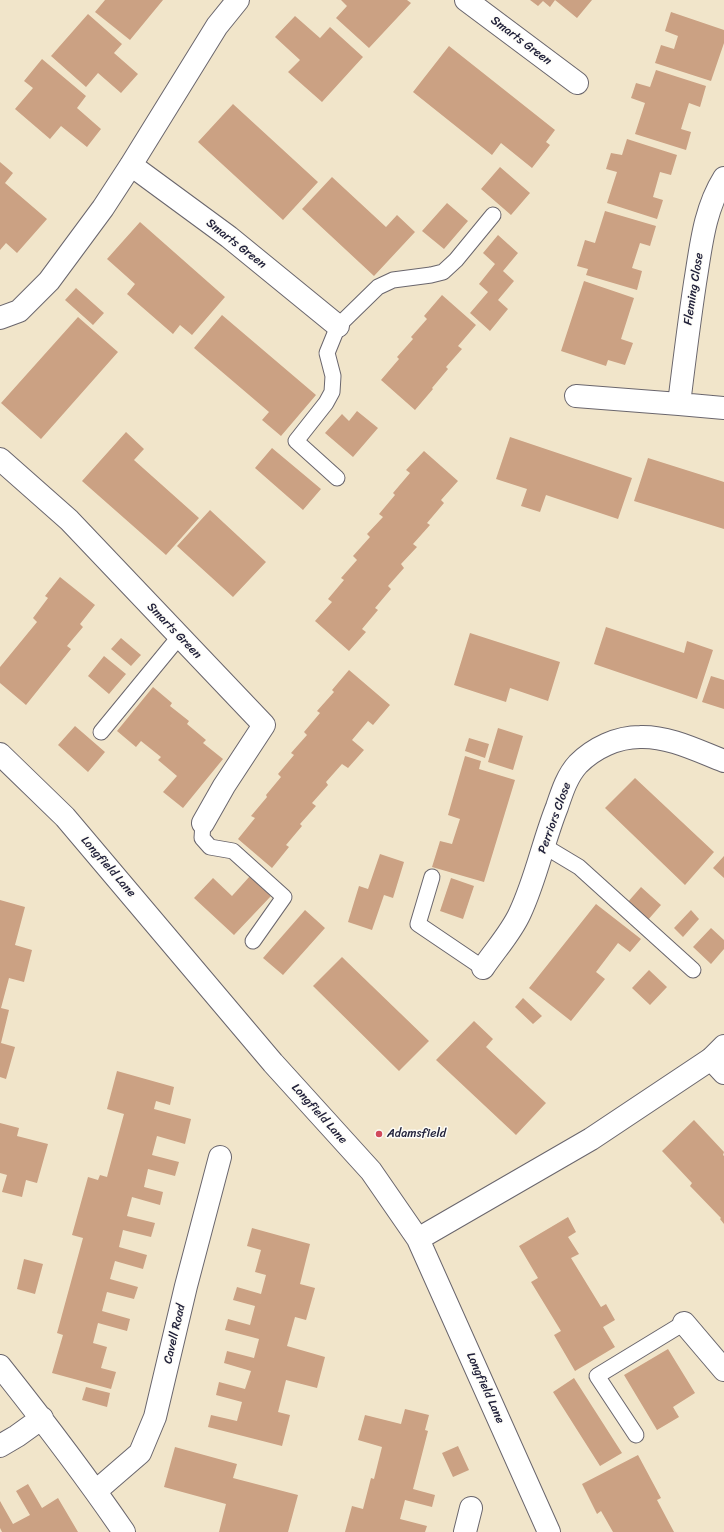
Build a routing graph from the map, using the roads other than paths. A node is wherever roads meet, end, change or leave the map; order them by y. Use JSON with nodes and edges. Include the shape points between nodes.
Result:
{"nodes":[{"id":1,"x":238,"y":0,"type":"edge"},
{"id":2,"x":466,"y":0,"type":"edge"},
{"id":3,"x":577,"y":83,"type":"dead end"},
{"id":4,"x":131,"y":165,"type":"junction"},
{"id":5,"x":724,"y":178,"type":"edge"},
{"id":6,"x":493,"y":215,"type":"dead end"},
{"id":7,"x":0,"y":318,"type":"edge"},
{"id":8,"x":338,"y":326,"type":"junction"},
{"id":9,"x":576,"y":396,"type":"dead end"},
{"id":10,"x":679,"y":404,"type":"junction"},
{"id":11,"x":724,"y":408,"type":"edge"},
{"id":12,"x":0,"y":459,"type":"edge"},
{"id":13,"x":337,"y":478,"type":"dead end"},
{"id":14,"x":179,"y":637,"type":"junction"},
{"id":15,"x":101,"y":732,"type":"dead end"},
{"id":16,"x":0,"y":754,"type":"edge"},
{"id":17,"x":724,"y":761,"type":"edge"},
{"id":18,"x":203,"y":823,"type":"joint"},
{"id":19,"x":544,"y":846,"type":"junction"},
{"id":20,"x":432,"y":877,"type":"dead end"},
{"id":21,"x":253,"y":941,"type":"dead end"},
{"id":22,"x":483,"y":968,"type":"joint"},
{"id":23,"x":693,"y":970,"type":"dead end"},
{"id":24,"x":720,"y":1059,"type":"edge"},
{"id":25,"x":220,"y":1157,"type":"dead end"},
{"id":26,"x":418,"y":1239,"type":"junction"},
{"id":27,"x":684,"y":1323,"type":"joint"},
{"id":28,"x":0,"y":1366,"type":"edge"},
{"id":29,"x":724,"y":1370,"type":"edge"},
{"id":30,"x":42,"y":1418,"type":"junction"},
{"id":31,"x":636,"y":1435,"type":"dead end"},
{"id":32,"x":0,"y":1446,"type":"edge"},
{"id":33,"x":96,"y":1491,"type":"junction"},
{"id":34,"x":471,"y":1508,"type":"dead end"},
{"id":35,"x":124,"y":1532,"type":"edge"},
{"id":36,"x":465,"y":1532,"type":"edge"},
{"id":37,"x":549,"y":1532,"type":"edge"}],
"edges":[{"from":1,"to":4,"type":"street","via":[[218,26]]},
{"from":2,"to":3,"type":"street","name":"Smarts Green"},
{"from":4,"to":7,"type":"street","via":[[49,281],[19,311]]},
{"from":4,"to":8,"type":"street","name":"Smarts Green","via":[[229,238]]},
{"from":5,"to":10,"type":"street","name":"Fleming Close","via":[[709,210],[701,243]]},
{"from":6,"to":8,"type":"lane","via":[[443,272],[394,280],[378,287]]},
{"from":8,"to":13,"type":"lane","via":[[327,353],[333,376],[332,392],[296,441]]},
{"from":9,"to":10,"type":"street"},
{"from":10,"to":11,"type":"street"},
{"from":12,"to":14,"type":"street","name":"Smarts Green","via":[[69,520]]},
{"from":14,"to":15,"type":"lane"},
{"from":14,"to":18,"type":"street","name":"Smarts Green","via":[[264,725]]},
{"from":16,"to":26,"type":"street","name":"Longfield Lane","via":[[65,817],[273,1063],[371,1171]]},
{"from":17,"to":19,"type":"street","name":"Perriors Close","via":[[658,738],[626,737],[608,744],[591,754],[570,775]]},
{"from":18,"to":21,"type":"lane","via":[[202,838],[210,847],[233,851],[284,897]]},
{"from":19,"to":22,"type":"street","name":"Perriors Close","via":[[533,883],[519,915]]},
{"from":19,"to":23,"type":"lane","via":[[579,867]]},
{"from":20,"to":22,"type":"lane","via":[[418,924]]},
{"from":24,"to":26,"type":"street","via":[[591,1139]]},
{"from":25,"to":33,"type":"street","name":"Cavell Road","via":[[155,1417],[140,1453]]},
{"from":26,"to":37,"type":"street","name":"Longfield Lane"},
{"from":27,"to":29,"type":"street"},
{"from":27,"to":31,"type":"lane","via":[[598,1376]]},
{"from":28,"to":30,"type":"street"},
{"from":30,"to":32,"type":"street"},
{"from":30,"to":33,"type":"street"},
{"from":33,"to":35,"type":"street"},
{"from":34,"to":36,"type":"street"}]}
